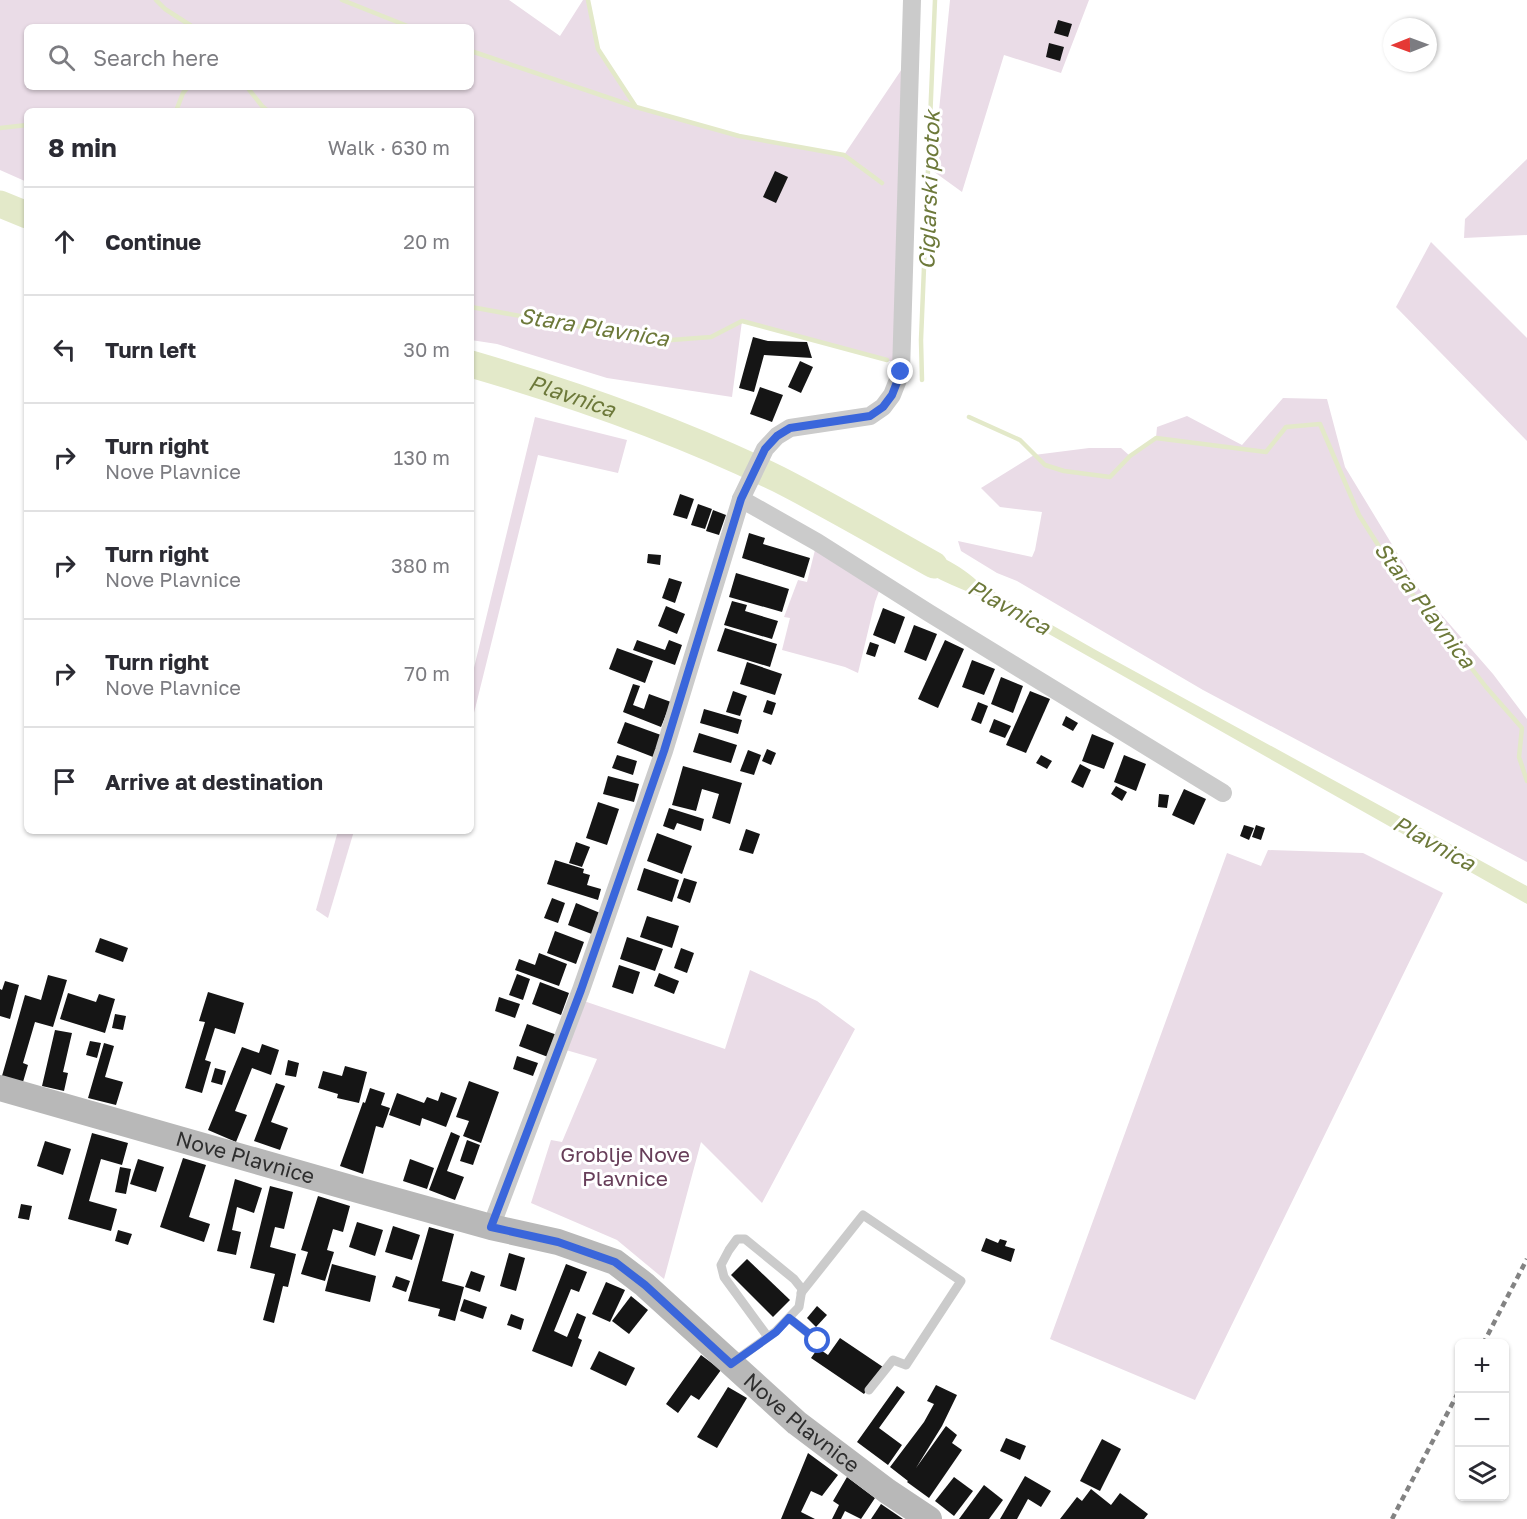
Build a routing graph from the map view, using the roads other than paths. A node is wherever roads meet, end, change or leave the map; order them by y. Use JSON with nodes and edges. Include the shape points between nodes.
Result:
{"nodes":[{"id":1,"x":912,"y":0,"type":"edge"},
{"id":2,"x":744,"y":493,"type":"junction"},
{"id":3,"x":1223,"y":793,"type":"dead end"},
{"id":4,"x":0,"y":1088,"type":"edge"},
{"id":5,"x":491,"y":1227,"type":"junction"},
{"id":6,"x":801,"y":1293,"type":"junction"},
{"id":7,"x":789,"y":1318,"type":"junction"},
{"id":8,"x":768,"y":1337,"type":"junction"},
{"id":9,"x":818,"y":1341,"type":"dead end"},
{"id":10,"x":731,"y":1364,"type":"junction"},
{"id":11,"x":870,"y":1390,"type":"dead end"},
{"id":12,"x":929,"y":1519,"type":"edge"}],
"edges":[{"from":1,"to":2,"type":"street","via":[[901,372],[892,395],[870,416],[790,428],[777,436],[765,449]]},
{"from":2,"to":3,"type":"street","via":[[929,613]]},
{"from":2,"to":5,"type":"street","via":[[664,751],[581,990]]},
{"from":4,"to":5,"type":"street","name":"Nove Plavnice"},
{"from":5,"to":10,"type":"street","name":"Nove Plavnice","via":[[558,1242],[615,1262]]},
{"from":6,"to":7,"type":"lane","via":[[799,1307]]},
{"from":6,"to":8,"type":"lane","via":[[794,1279],[745,1239],[737,1239],[721,1265],[724,1277]]},
{"from":6,"to":11,"type":"lane","via":[[864,1215],[961,1281],[906,1365],[893,1360]]},
{"from":7,"to":8,"type":"lane"},
{"from":7,"to":9,"type":"lane"},
{"from":8,"to":10,"type":"lane"},
{"from":10,"to":12,"type":"street","name":"Nove Plavnice","via":[[797,1423]]}]}
